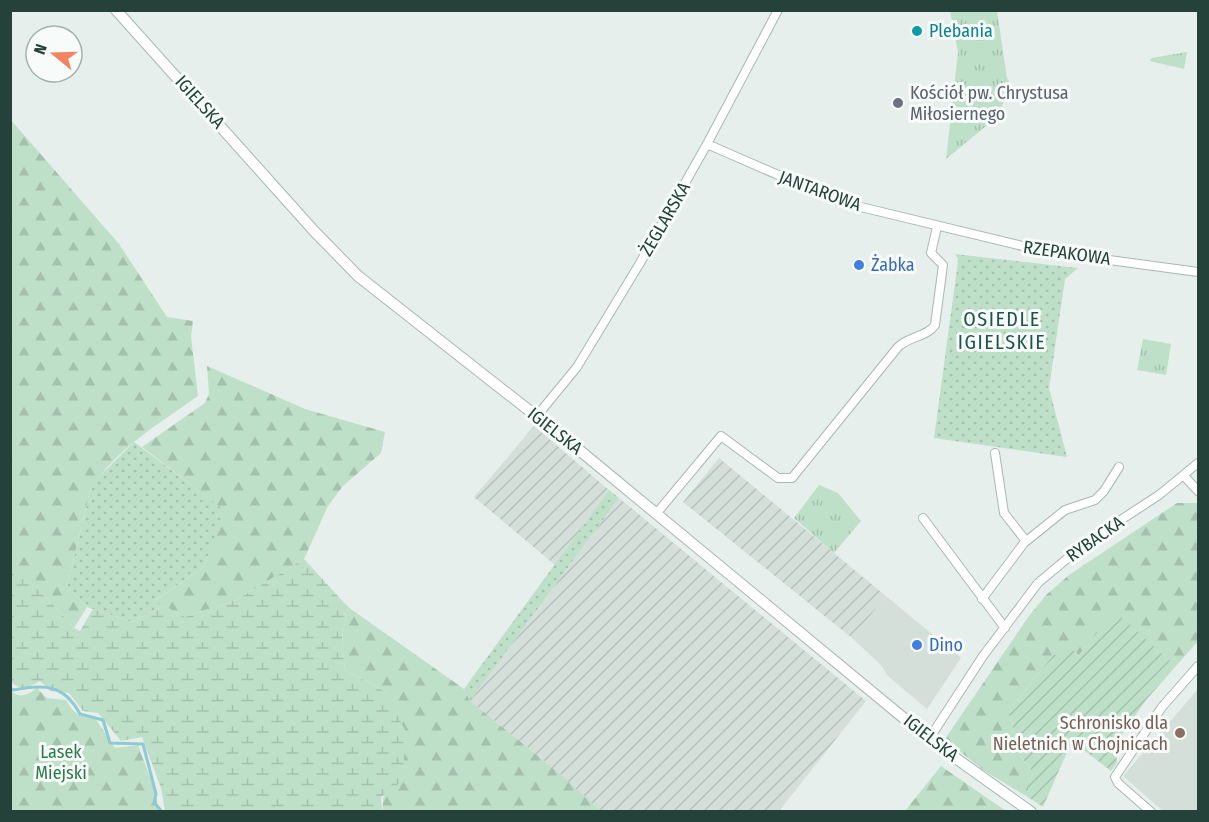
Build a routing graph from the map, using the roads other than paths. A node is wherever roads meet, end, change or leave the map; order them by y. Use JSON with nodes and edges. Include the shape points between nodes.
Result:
{"nodes":[{"id":1,"x":116,"y":10,"type":"edge"},
{"id":2,"x":778,"y":10,"type":"edge"},
{"id":3,"x":707,"y":144,"type":"junction"},
{"id":4,"x":937,"y":227,"type":"junction"},
{"id":5,"x":1198,"y":272,"type":"edge"},
{"id":6,"x":536,"y":417,"type":"junction"},
{"id":7,"x":995,"y":453,"type":"dead end"},
{"id":8,"x":1198,"y":463,"type":"edge"},
{"id":9,"x":1119,"y":467,"type":"dead end"},
{"id":10,"x":1184,"y":476,"type":"junction"},
{"id":11,"x":1198,"y":491,"type":"edge"},
{"id":12,"x":656,"y":514,"type":"junction"},
{"id":13,"x":923,"y":518,"type":"dead end"},
{"id":14,"x":1026,"y":541,"type":"junction"},
{"id":15,"x":982,"y":599,"type":"junction"},
{"id":16,"x":1005,"y":628,"type":"junction"},
{"id":17,"x":1198,"y":666,"type":"edge"},
{"id":18,"x":929,"y":739,"type":"junction"},
{"id":19,"x":1031,"y":812,"type":"edge"},
{"id":20,"x":1151,"y":812,"type":"edge"}],
"edges":[{"from":1,"to":6,"type":"street","name":"IGIELSKA","via":[[358,276]]},
{"from":2,"to":3,"type":"street","name":"ŻEGLARSKA"},
{"from":3,"to":4,"type":"street","name":"JANTAROWA","via":[[840,202]]},
{"from":3,"to":6,"type":"street","name":"ŻEGLARSKA","via":[[578,367]]},
{"from":4,"to":5,"type":"street","name":"RZEPAKOWA","via":[[1043,251]]},
{"from":4,"to":12,"type":"street","via":[[931,253],[943,265],[935,325],[929,332],[898,346],[792,478],[778,478],[721,436]]},
{"from":6,"to":12,"type":"street","name":"IGIELSKA"},
{"from":7,"to":14,"type":"street","via":[[1004,513]]},
{"from":8,"to":10,"type":"street","name":"RYBACKA"},
{"from":9,"to":14,"type":"street","via":[[1095,500],[1065,510]]},
{"from":10,"to":11,"type":"street"},
{"from":10,"to":16,"type":"street","name":"RYBACKA","via":[[1060,563],[1038,583]]},
{"from":12,"to":18,"type":"street","name":"IGIELSKA"},
{"from":13,"to":15,"type":"street"},
{"from":14,"to":15,"type":"street"},
{"from":15,"to":16,"type":"street"},
{"from":16,"to":18,"type":"street","name":"RYBACKA"},
{"from":17,"to":20,"type":"street","via":[[1162,707],[1115,777]]},
{"from":18,"to":19,"type":"street","name":"IGIELSKA"}]}
